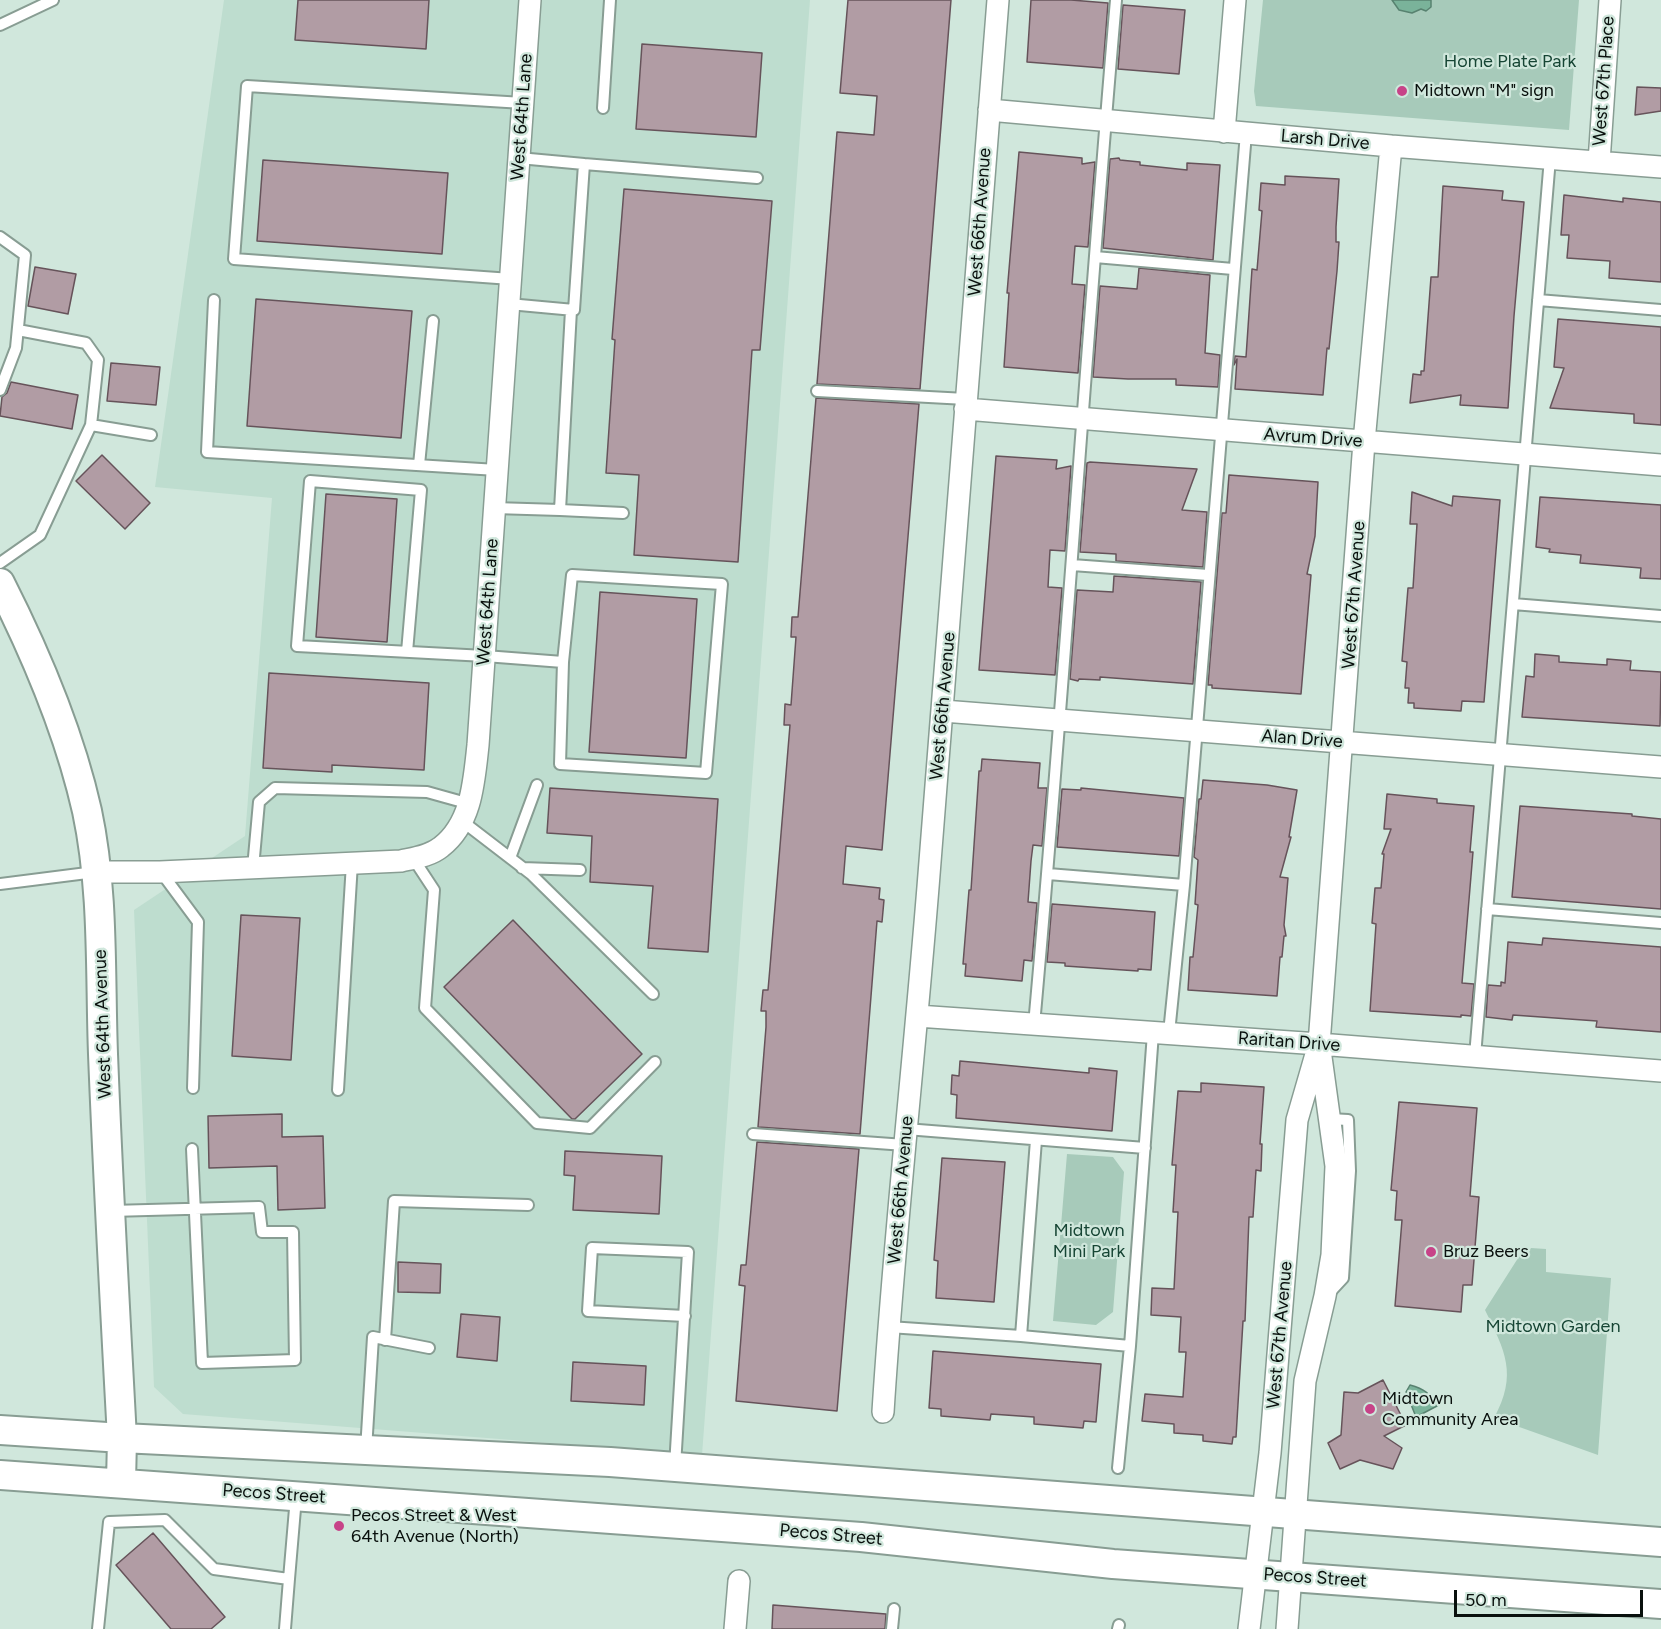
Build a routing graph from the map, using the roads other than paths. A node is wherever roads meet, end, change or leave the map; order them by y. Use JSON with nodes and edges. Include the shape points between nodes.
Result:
{"nodes":[{"id":1,"x":53,"y":0,"type":"edge"},
{"id":2,"x":530,"y":0,"type":"edge"},
{"id":3,"x":610,"y":0,"type":"edge"},
{"id":4,"x":998,"y":0,"type":"edge"},
{"id":5,"x":1116,"y":0,"type":"edge"},
{"id":6,"x":1235,"y":0,"type":"edge"},
{"id":7,"x":1610,"y":0,"type":"edge"},
{"id":8,"x":0,"y":25,"type":"edge"},
{"id":9,"x":523,"y":103,"type":"junction"},
{"id":10,"x":603,"y":108,"type":"dead end"},
{"id":11,"x":989,"y":110,"type":"junction"},
{"id":12,"x":1105,"y":121,"type":"junction"},
{"id":13,"x":1224,"y":132,"type":"junction"},
{"id":14,"x":1246,"y":133,"type":"junction"},
{"id":15,"x":1391,"y":147,"type":"junction"},
{"id":16,"x":519,"y":158,"type":"junction"},
{"id":17,"x":1550,"y":158,"type":"junction"},
{"id":18,"x":1599,"y":162,"type":"junction"},
{"id":19,"x":584,"y":164,"type":"junction"},
{"id":20,"x":1661,"y":167,"type":"edge"},
{"id":21,"x":757,"y":178,"type":"dead end"},
{"id":22,"x":0,"y":237,"type":"edge"},
{"id":23,"x":1095,"y":257,"type":"junction"},
{"id":24,"x":1233,"y":269,"type":"junction"},
{"id":25,"x":511,"y":279,"type":"junction"},
{"id":26,"x":214,"y":300,"type":"dead end"},
{"id":27,"x":1538,"y":300,"type":"junction"},
{"id":28,"x":509,"y":304,"type":"junction"},
{"id":29,"x":571,"y":310,"type":"junction"},
{"id":30,"x":1661,"y":310,"type":"edge"},
{"id":31,"x":433,"y":321,"type":"dead end"},
{"id":32,"x":18,"y":330,"type":"junction"},
{"id":33,"x":0,"y":390,"type":"edge"},
{"id":34,"x":817,"y":391,"type":"dead end"},
{"id":35,"x":966,"y":404,"type":"junction"},
{"id":36,"x":1082,"y":419,"type":"junction"},
{"id":37,"x":91,"y":425,"type":"junction"},
{"id":38,"x":1221,"y":431,"type":"junction"},
{"id":39,"x":151,"y":435,"type":"dead end"},
{"id":40,"x":1365,"y":442,"type":"junction"},
{"id":41,"x":1525,"y":454,"type":"junction"},
{"id":42,"x":419,"y":465,"type":"junction"},
{"id":43,"x":1661,"y":465,"type":"edge"},
{"id":44,"x":497,"y":470,"type":"junction"},
{"id":45,"x":494,"y":508,"type":"junction"},
{"id":46,"x":560,"y":510,"type":"junction"},
{"id":47,"x":623,"y":513,"type":"dead end"},
{"id":48,"x":0,"y":563,"type":"edge"},
{"id":49,"x":1072,"y":565,"type":"junction"},
{"id":50,"x":1208,"y":575,"type":"junction"},
{"id":51,"x":0,"y":583,"type":"edge"},
{"id":52,"x":1513,"y":604,"type":"junction"},
{"id":53,"x":1661,"y":616,"type":"edge"},
{"id":54,"x":407,"y":652,"type":"junction"},
{"id":55,"x":485,"y":656,"type":"junction"},
{"id":56,"x":563,"y":662,"type":"junction"},
{"id":57,"x":943,"y":711,"type":"junction"},
{"id":58,"x":1061,"y":720,"type":"junction"},
{"id":59,"x":1196,"y":731,"type":"junction"},
{"id":60,"x":1343,"y":742,"type":"junction"},
{"id":61,"x":1500,"y":754,"type":"junction"},
{"id":62,"x":1661,"y":767,"type":"edge"},
{"id":63,"x":537,"y":785,"type":"dead end"},
{"id":64,"x":466,"y":812,"type":"junction"},
{"id":65,"x":413,"y":858,"type":"junction"},
{"id":66,"x":510,"y":858,"type":"junction"},
{"id":67,"x":352,"y":863,"type":"junction"},
{"id":68,"x":253,"y":868,"type":"junction"},
{"id":69,"x":522,"y":868,"type":"junction"},
{"id":70,"x":580,"y":870,"type":"dead end"},
{"id":71,"x":96,"y":872,"type":"junction"},
{"id":72,"x":160,"y":872,"type":"junction"},
{"id":73,"x":1048,"y":874,"type":"junction"},
{"id":74,"x":0,"y":884,"type":"edge"},
{"id":75,"x":1184,"y":885,"type":"junction"},
{"id":76,"x":1487,"y":909,"type":"junction"},
{"id":77,"x":1661,"y":923,"type":"edge"},
{"id":78,"x":653,"y":994,"type":"dead end"},
{"id":79,"x":917,"y":1016,"type":"junction"},
{"id":80,"x":1034,"y":1025,"type":"junction"},
{"id":81,"x":1161,"y":1033,"type":"junction"},
{"id":82,"x":1319,"y":1044,"type":"junction"},
{"id":83,"x":1475,"y":1056,"type":"junction"},
{"id":84,"x":655,"y":1062,"type":"dead end"},
{"id":85,"x":1661,"y":1071,"type":"edge"},
{"id":86,"x":193,"y":1088,"type":"dead end"},
{"id":87,"x":338,"y":1090,"type":"dead end"},
{"id":88,"x":753,"y":1134,"type":"dead end"},
{"id":89,"x":905,"y":1137,"type":"junction"},
{"id":90,"x":1036,"y":1140,"type":"junction"},
{"id":91,"x":1145,"y":1148,"type":"junction"},
{"id":92,"x":192,"y":1149,"type":"dead end"},
{"id":93,"x":528,"y":1205,"type":"dead end"},
{"id":94,"x":196,"y":1209,"type":"junction"},
{"id":95,"x":110,"y":1211,"type":"junction"},
{"id":96,"x":685,"y":1316,"type":"junction"},
{"id":97,"x":889,"y":1327,"type":"junction"},
{"id":98,"x":1021,"y":1336,"type":"junction"},
{"id":99,"x":386,"y":1340,"type":"junction"},
{"id":100,"x":1130,"y":1346,"type":"junction"},
{"id":101,"x":429,"y":1348,"type":"dead end"},
{"id":102,"x":884,"y":1412,"type":"dead end"},
{"id":103,"x":0,"y":1430,"type":"edge"},
{"id":104,"x":122,"y":1438,"type":"junction"},
{"id":105,"x":366,"y":1450,"type":"junction"},
{"id":106,"x":675,"y":1467,"type":"junction"},
{"id":107,"x":1118,"y":1468,"type":"dead end"},
{"id":108,"x":0,"y":1475,"type":"edge"},
{"id":109,"x":121,"y":1483,"type":"junction"},
{"id":110,"x":296,"y":1495,"type":"junction"},
{"id":111,"x":1263,"y":1511,"type":"junction"},
{"id":112,"x":1295,"y":1513,"type":"junction"},
{"id":113,"x":1661,"y":1542,"type":"edge"},
{"id":114,"x":1256,"y":1574,"type":"junction"},
{"id":115,"x":1291,"y":1577,"type":"junction"},
{"id":116,"x":289,"y":1579,"type":"junction"},
{"id":117,"x":738,"y":1581,"type":"dead end"},
{"id":118,"x":1661,"y":1604,"type":"edge"},
{"id":119,"x":894,"y":1609,"type":"dead end"},
{"id":120,"x":98,"y":1629,"type":"edge"},
{"id":121,"x":285,"y":1629,"type":"edge"},
{"id":122,"x":735,"y":1629,"type":"edge"},
{"id":123,"x":892,"y":1629,"type":"edge"},
{"id":124,"x":1249,"y":1629,"type":"edge"},
{"id":125,"x":1287,"y":1629,"type":"edge"}],
"edges":[{"from":1,"to":8,"type":"lane"},
{"from":2,"to":9,"type":"street","name":"West 64th Lane"},
{"from":3,"to":10,"type":"lane"},
{"from":4,"to":11,"type":"street","name":"West 66th Avenue"},
{"from":5,"to":12,"type":"lane"},
{"from":6,"to":13,"type":"street"},
{"from":7,"to":18,"type":"street","name":"West 67th Place"},
{"from":9,"to":16,"type":"street","name":"West 64th Lane"},
{"from":9,"to":25,"type":"lane","via":[[247,86],[234,259]]},
{"from":11,"to":12,"type":"street","name":"Larsh Drive"},
{"from":11,"to":35,"type":"street","name":"West 66th Avenue"},
{"from":12,"to":13,"type":"street","name":"Larsh Drive"},
{"from":12,"to":23,"type":"lane"},
{"from":13,"to":14,"type":"street","name":"Larsh Drive"},
{"from":14,"to":15,"type":"street","name":"Larsh Drive"},
{"from":14,"to":24,"type":"lane"},
{"from":15,"to":17,"type":"street","name":"Larsh Drive"},
{"from":15,"to":40,"type":"street","name":"West 67th Avenue"},
{"from":16,"to":19,"type":"lane"},
{"from":16,"to":25,"type":"street","name":"West 64th Lane"},
{"from":17,"to":18,"type":"street","name":"Larsh Drive"},
{"from":17,"to":27,"type":"lane"},
{"from":18,"to":20,"type":"street","name":"Larsh Drive"},
{"from":19,"to":21,"type":"lane"},
{"from":19,"to":29,"type":"lane"},
{"from":22,"to":32,"type":"lane","via":[[25,255]]},
{"from":23,"to":24,"type":"lane"},
{"from":23,"to":36,"type":"lane"},
{"from":24,"to":38,"type":"lane"},
{"from":25,"to":28,"type":"street","name":"West 64th Lane"},
{"from":26,"to":42,"type":"lane","via":[[207,452]]},
{"from":27,"to":30,"type":"lane"},
{"from":27,"to":41,"type":"lane"},
{"from":28,"to":29,"type":"lane"},
{"from":28,"to":44,"type":"street","name":"West 64th Lane"},
{"from":29,"to":46,"type":"lane"},
{"from":31,"to":42,"type":"lane"},
{"from":32,"to":33,"type":"lane","via":[[16,348]]},
{"from":32,"to":37,"type":"lane","via":[[86,343],[98,360]]},
{"from":34,"to":35,"type":"lane"},
{"from":35,"to":36,"type":"street","name":"Avrum Drive"},
{"from":35,"to":57,"type":"street","name":"West 66th Avenue"},
{"from":36,"to":38,"type":"street","name":"Avrum Drive"},
{"from":36,"to":49,"type":"lane"},
{"from":37,"to":39,"type":"lane"},
{"from":37,"to":48,"type":"lane","via":[[40,535]]},
{"from":38,"to":40,"type":"street","name":"Avrum Drive"},
{"from":38,"to":50,"type":"lane"},
{"from":40,"to":41,"type":"street","name":"Avrum Drive"},
{"from":40,"to":60,"type":"street","name":"West 67th Avenue"},
{"from":41,"to":43,"type":"street","name":"Avrum Drive"},
{"from":41,"to":52,"type":"lane"},
{"from":42,"to":44,"type":"lane"},
{"from":44,"to":45,"type":"street","name":"West 64th Lane"},
{"from":45,"to":46,"type":"lane"},
{"from":45,"to":55,"type":"street","name":"West 64th Lane"},
{"from":46,"to":47,"type":"lane"},
{"from":49,"to":50,"type":"lane"},
{"from":49,"to":58,"type":"lane"},
{"from":50,"to":59,"type":"lane"},
{"from":51,"to":71,"type":"main road","name":"West 64th Avenue","via":[[47,681],[78,776]]},
{"from":52,"to":53,"type":"lane"},
{"from":52,"to":61,"type":"lane"},
{"from":54,"to":54,"type":"lane","via":[[421,490],[310,480],[297,646]]},
{"from":54,"to":55,"type":"lane"},
{"from":55,"to":56,"type":"lane"},
{"from":55,"to":64,"type":"street","name":"West 64th Lane","via":[[478,745]]},
{"from":56,"to":56,"type":"lane","via":[[560,764],[706,773],[722,584],[572,575]]},
{"from":57,"to":58,"type":"street","name":"Alan Drive"},
{"from":57,"to":79,"type":"street","name":"West 66th Avenue"},
{"from":58,"to":59,"type":"street","name":"Alan Drive"},
{"from":58,"to":73,"type":"lane"},
{"from":59,"to":60,"type":"street","name":"Alan Drive"},
{"from":59,"to":75,"type":"lane"},
{"from":60,"to":61,"type":"street","name":"Alan Drive"},
{"from":60,"to":82,"type":"street","name":"West 67th Avenue"},
{"from":61,"to":62,"type":"street","name":"Alan Drive"},
{"from":61,"to":76,"type":"lane"},
{"from":63,"to":66,"type":"lane"},
{"from":64,"to":65,"type":"street","via":[[440,848]]},
{"from":64,"to":66,"type":"lane"},
{"from":64,"to":68,"type":"lane","via":[[427,792],[274,788],[259,802]]},
{"from":65,"to":67,"type":"street"},
{"from":65,"to":84,"type":"lane","via":[[434,890],[425,1008],[537,1123],[590,1128]]},
{"from":66,"to":69,"type":"lane"},
{"from":67,"to":68,"type":"street"},
{"from":67,"to":87,"type":"lane"},
{"from":68,"to":72,"type":"street"},
{"from":69,"to":70,"type":"lane"},
{"from":69,"to":78,"type":"lane"},
{"from":71,"to":72,"type":"street"},
{"from":71,"to":74,"type":"lane"},
{"from":71,"to":95,"type":"main road","name":"West 64th Avenue"},
{"from":72,"to":86,"type":"lane","via":[[198,922]]},
{"from":73,"to":75,"type":"lane"},
{"from":73,"to":80,"type":"lane"},
{"from":75,"to":81,"type":"lane"},
{"from":76,"to":77,"type":"lane"},
{"from":76,"to":83,"type":"lane"},
{"from":79,"to":80,"type":"street","name":"Raritan Drive"},
{"from":79,"to":89,"type":"street","name":"West 66th Avenue"},
{"from":80,"to":81,"type":"street","name":"Raritan Drive"},
{"from":81,"to":82,"type":"street","name":"Raritan Drive"},
{"from":81,"to":91,"type":"lane"},
{"from":82,"to":83,"type":"street","name":"Raritan Drive"},
{"from":82,"to":111,"type":"street","name":"West 67th Avenue","via":[[1297,1120]]},
{"from":82,"to":112,"type":"street","name":"West 67th Avenue","via":[[1336,1166],[1332,1255],[1305,1381]]},
{"from":83,"to":85,"type":"street","name":"Raritan Drive"},
{"from":88,"to":89,"type":"lane"},
{"from":89,"to":90,"type":"lane"},
{"from":89,"to":97,"type":"street","name":"West 66th Avenue"},
{"from":90,"to":91,"type":"lane"},
{"from":90,"to":98,"type":"lane"},
{"from":91,"to":100,"type":"lane"},
{"from":92,"to":94,"type":"lane"},
{"from":93,"to":99,"type":"lane","via":[[394,1201]]},
{"from":94,"to":94,"type":"lane","via":[[260,1208],[262,1232],[293,1232],[296,1360],[202,1363]]},
{"from":94,"to":95,"type":"lane"},
{"from":95,"to":104,"type":"main road","name":"West 64th Avenue"},
{"from":96,"to":96,"type":"lane","via":[[688,1252],[592,1248],[588,1311]]},
{"from":96,"to":106,"type":"lane"},
{"from":97,"to":98,"type":"lane"},
{"from":97,"to":102,"type":"street","name":"West 66th Avenue"},
{"from":98,"to":100,"type":"lane"},
{"from":99,"to":101,"type":"lane"},
{"from":99,"to":105,"type":"lane","via":[[373,1337]]},
{"from":100,"to":107,"type":"lane"},
{"from":103,"to":104,"type":"main road"},
{"from":104,"to":105,"type":"main road"},
{"from":104,"to":109,"type":"main road","name":"West 64th Avenue"},
{"from":105,"to":106,"type":"main road"},
{"from":106,"to":111,"type":"main road"},
{"from":108,"to":109,"type":"main road","name":"Pecos Street"},
{"from":109,"to":110,"type":"main road","name":"Pecos Street"},
{"from":110,"to":114,"type":"main road","name":"Pecos Street","via":[[861,1537],[1113,1564]]},
{"from":110,"to":116,"type":"lane"},
{"from":111,"to":112,"type":"main road"},
{"from":111,"to":114,"type":"street","name":"West 67th Avenue"},
{"from":112,"to":113,"type":"main road"},
{"from":112,"to":115,"type":"street","name":"West 67th Avenue"},
{"from":114,"to":115,"type":"main road","name":"Pecos Street"},
{"from":114,"to":124,"type":"street","name":"West 67th Avenue"},
{"from":115,"to":118,"type":"main road","name":"Pecos Street"},
{"from":115,"to":125,"type":"street","name":"West 67th Avenue"},
{"from":116,"to":120,"type":"lane","via":[[214,1569],[165,1520],[109,1522]]},
{"from":116,"to":121,"type":"lane"},
{"from":117,"to":122,"type":"street"},
{"from":119,"to":123,"type":"lane"}]}
